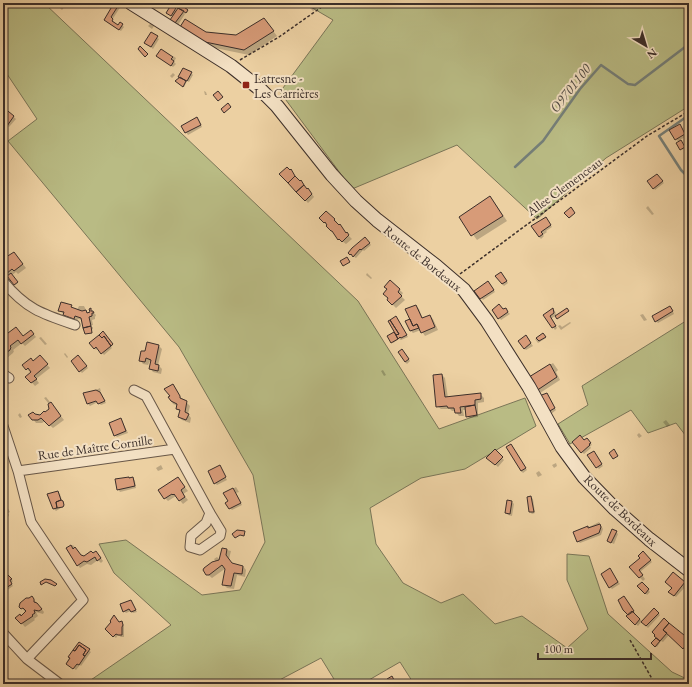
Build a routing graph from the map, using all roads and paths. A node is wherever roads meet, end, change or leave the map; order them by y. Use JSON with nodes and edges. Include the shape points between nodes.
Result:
{"nodes":[{"id":1,"x":131,"y":3,"type":"edge"},
{"id":2,"x":324,"y":3,"type":"edge"},
{"id":3,"x":231,"y":66,"type":"junction"},
{"id":4,"x":689,"y":111,"type":"edge"},
{"id":5,"x":452,"y":280,"type":"junction"},
{"id":6,"x":3,"y":281,"type":"edge"},
{"id":7,"x":74,"y":325,"type":"dead end"},
{"id":8,"x":134,"y":390,"type":"dead end"},
{"id":9,"x":3,"y":426,"type":"edge"},
{"id":10,"x":175,"y":449,"type":"junction"},
{"id":11,"x":18,"y":471,"type":"junction"},
{"id":12,"x":210,"y":513,"type":"dead end"},
{"id":13,"x":689,"y":570,"type":"edge"},
{"id":14,"x":3,"y":633,"type":"edge"},
{"id":15,"x":630,"y":640,"type":"dead end"},
{"id":16,"x":26,"y":659,"type":"junction"},
{"id":17,"x":60,"y":684,"type":"edge"},
{"id":18,"x":655,"y":684,"type":"edge"}],
"edges":[{"from":1,"to":3,"type":"street","name":"Route de Bordeaux"},
{"from":2,"to":3,"type":"path","via":[[279,37]]},
{"from":3,"to":5,"type":"street","name":"Route de Bordeaux","via":[[277,106],[356,201]]},
{"from":4,"to":5,"type":"path","name":"Allee Clemenceau","via":[[640,141]]},
{"from":5,"to":13,"type":"street","name":"Route de Bordeaux","via":[[464,290],[487,321],[529,387],[562,447],[584,477],[615,509]]},
{"from":6,"to":7,"type":"street","via":[[26,304]]},
{"from":8,"to":10,"type":"street","name":"Rue de Maître Cornille","via":[[146,396]]},
{"from":9,"to":11,"type":"street"},
{"from":10,"to":11,"type":"street","name":"Rue de Maître Cornille"},
{"from":10,"to":12,"type":"street","name":"Rue de Maître Cornille"},
{"from":11,"to":16,"type":"street","via":[[31,522],[83,600]]},
{"from":14,"to":16,"type":"street"},
{"from":15,"to":18,"type":"path"},
{"from":16,"to":17,"type":"street"}]}
